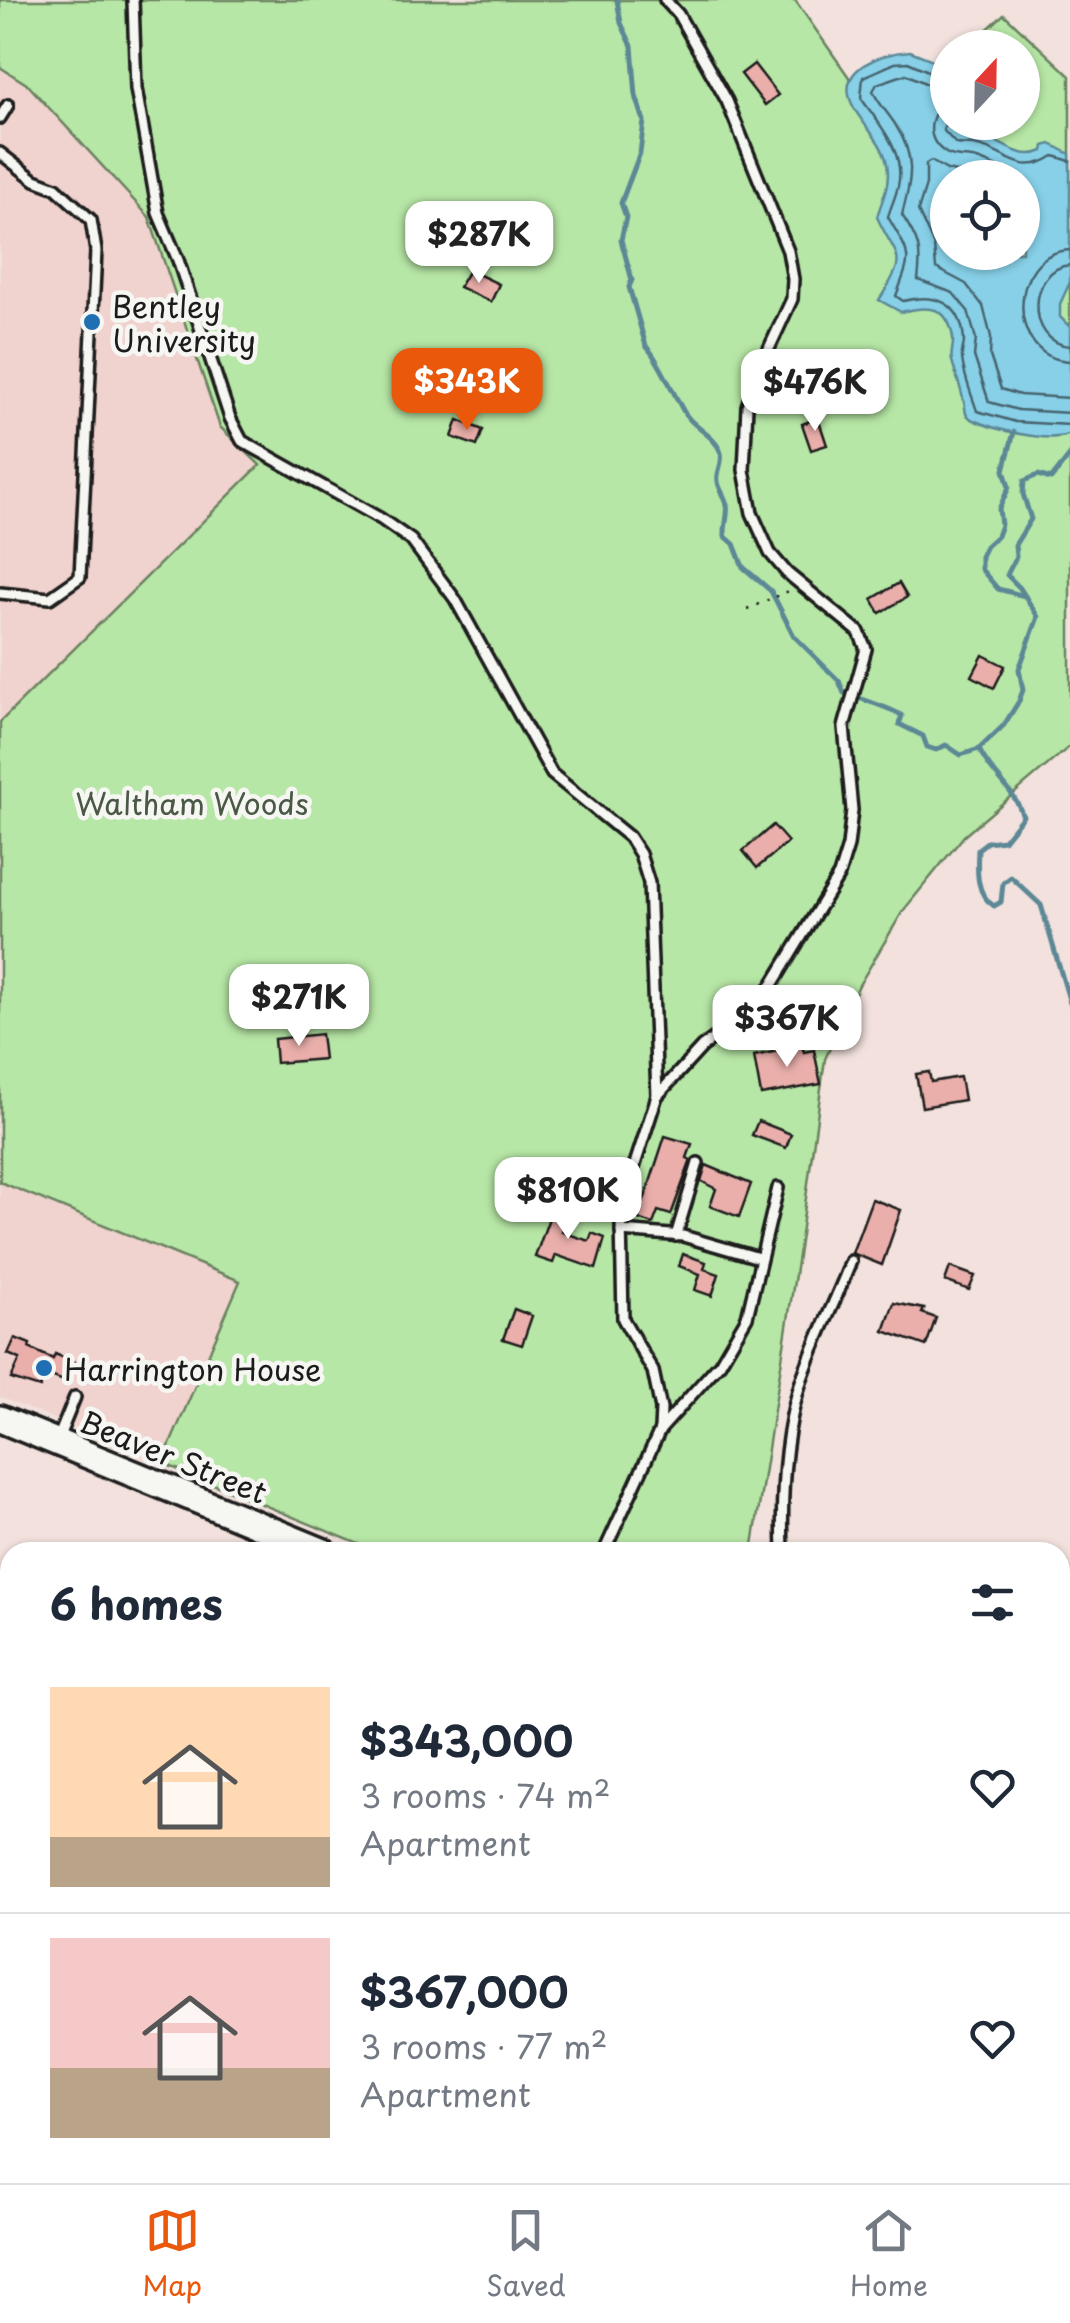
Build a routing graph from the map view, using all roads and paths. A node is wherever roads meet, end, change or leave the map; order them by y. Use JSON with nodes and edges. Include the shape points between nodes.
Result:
{"nodes":[{"id":1,"x":133,"y":0,"type":"edge"},
{"id":2,"x":666,"y":0,"type":"edge"},
{"id":3,"x":8,"y":105,"type":"dead end"},
{"id":4,"x":0,"y":118,"type":"edge"},
{"id":5,"x":0,"y":154,"type":"edge"},
{"id":6,"x":0,"y":593,"type":"edge"},
{"id":7,"x":782,"y":594,"type":"dead end"},
{"id":8,"x":748,"y":609,"type":"dead end"},
{"id":9,"x":657,"y":1096,"type":"junction"},
{"id":10,"x":698,"y":1163,"type":"dead end"},
{"id":11,"x":778,"y":1188,"type":"dead end"},
{"id":12,"x":621,"y":1232,"type":"junction"},
{"id":13,"x":676,"y":1236,"type":"junction"},
{"id":14,"x":759,"y":1258,"type":"junction"},
{"id":15,"x":851,"y":1261,"type":"dead end"},
{"id":16,"x":75,"y":1397,"type":"dead end"},
{"id":17,"x":0,"y":1419,"type":"edge"},
{"id":18,"x":660,"y":1430,"type":"junction"},
{"id":19,"x":56,"y":1442,"type":"junction"},
{"id":20,"x":300,"y":1542,"type":"edge"},
{"id":21,"x":609,"y":1542,"type":"edge"},
{"id":22,"x":783,"y":1542,"type":"edge"}],
"edges":[{"from":1,"to":9,"type":"lane","via":[[136,89],[158,213],[230,418],[242,441],[411,540],[455,599],[552,774],[629,837],[640,854],[648,884]]},
{"from":2,"to":9,"type":"lane","via":[[727,101],[794,279],[792,299],[747,406],[744,470],[752,513],[787,573],[859,632],[866,649],[844,746],[852,810],[839,875],[772,985]]},
{"from":3,"to":4,"type":"lane"},
{"from":5,"to":6,"type":"lane","via":[[56,188],[91,220],[96,251],[80,576],[50,598]]},
{"from":7,"to":8,"type":"path"},
{"from":9,"to":12,"type":"lane"},
{"from":10,"to":13,"type":"lane"},
{"from":11,"to":14,"type":"lane"},
{"from":12,"to":13,"type":"lane"},
{"from":12,"to":18,"type":"lane","via":[[623,1319],[653,1371]]},
{"from":13,"to":14,"type":"lane"},
{"from":14,"to":18,"type":"lane","via":[[747,1317],[734,1341]]},
{"from":15,"to":22,"type":"lane","via":[[795,1404],[782,1492]]},
{"from":16,"to":19,"type":"lane"},
{"from":17,"to":19,"type":"main road","name":"Beaver Street"},
{"from":18,"to":21,"type":"lane"},
{"from":19,"to":20,"type":"main road","name":"Beaver Street"}]}
